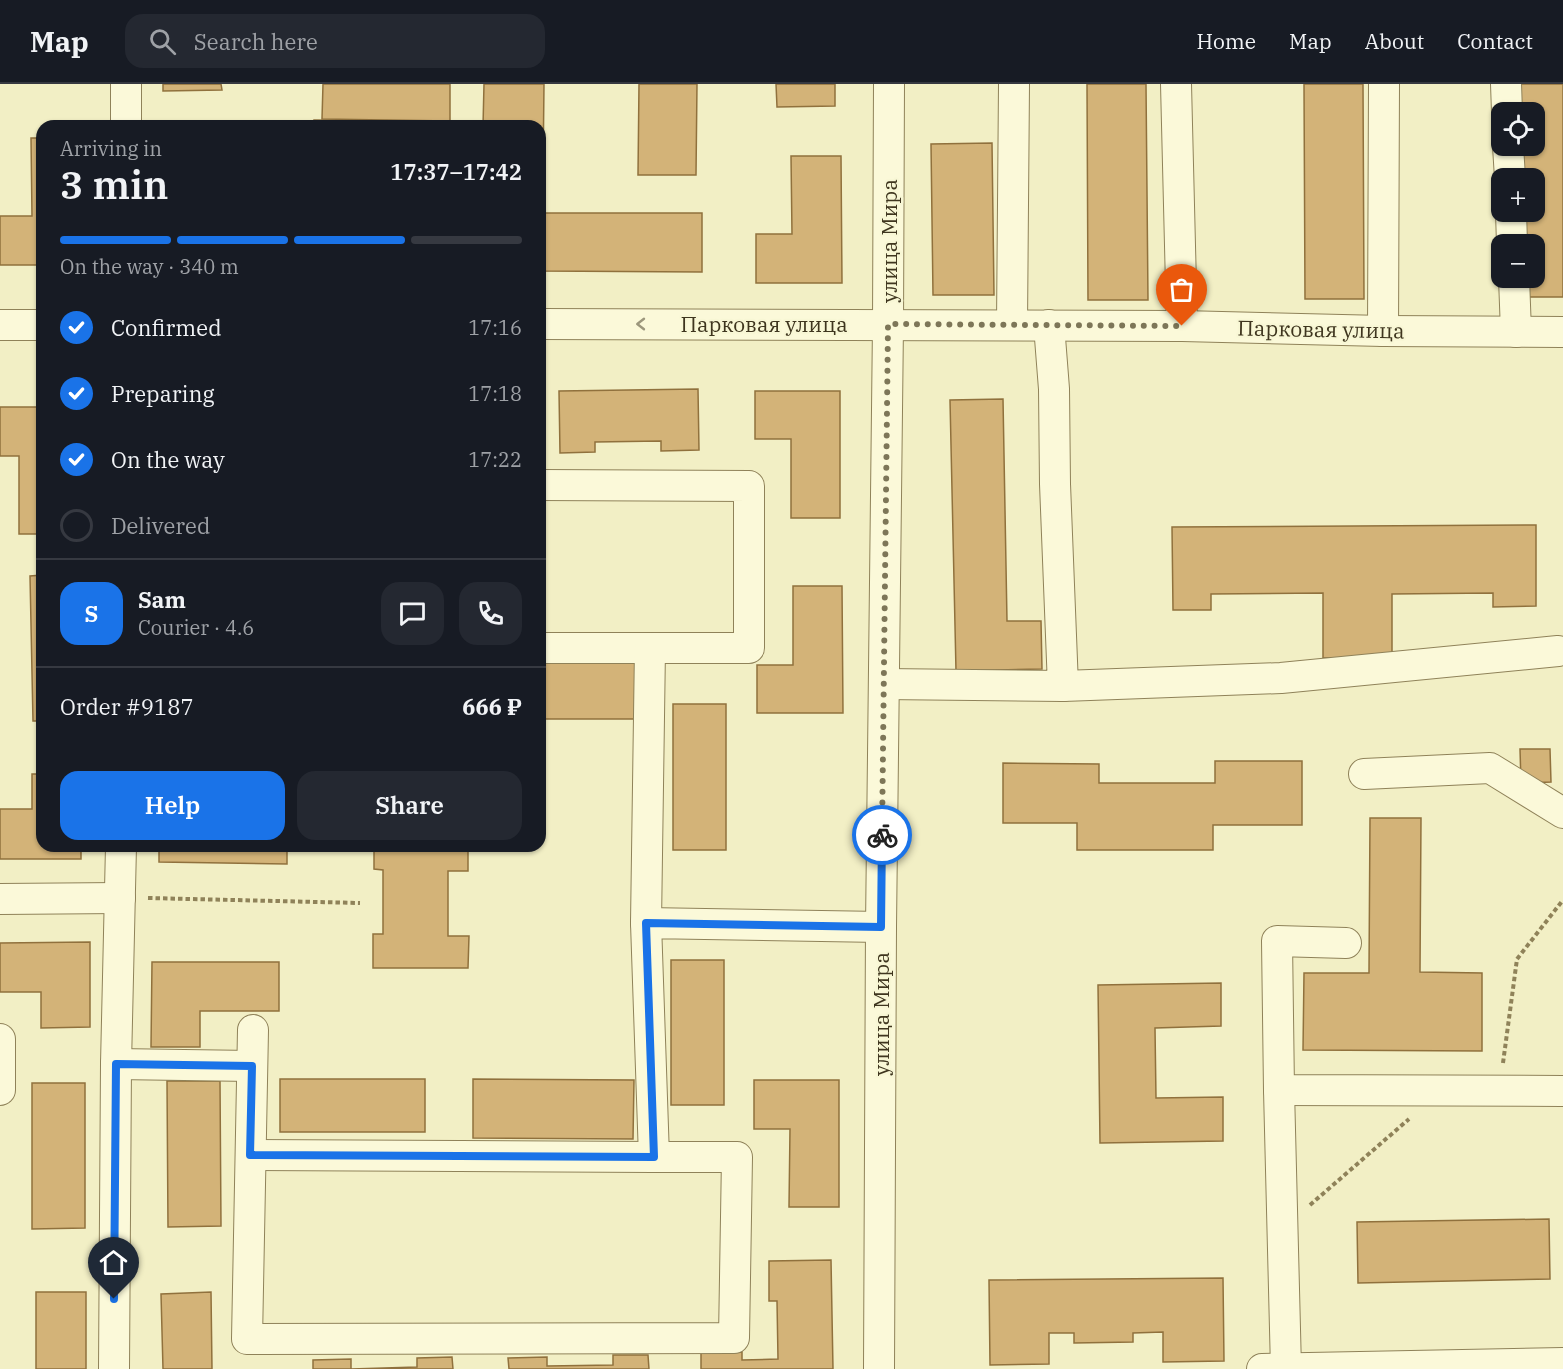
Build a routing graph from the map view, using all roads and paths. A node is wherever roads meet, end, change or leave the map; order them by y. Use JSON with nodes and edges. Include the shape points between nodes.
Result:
{"nodes":[{"id":1,"x":126,"y":84,"type":"edge"},
{"id":2,"x":889,"y":84,"type":"edge"},
{"id":3,"x":1014,"y":84,"type":"edge"},
{"id":4,"x":1176,"y":84,"type":"edge"},
{"id":5,"x":1384,"y":84,"type":"edge"},
{"id":6,"x":1506,"y":84,"type":"edge"},
{"id":7,"x":1507,"y":102,"type":"edge"},
{"id":8,"x":126,"y":120,"type":"edge"},
{"id":9,"x":1514,"y":288,"type":"edge"},
{"id":10,"x":546,"y":324,"type":"edge"},
{"id":11,"x":888,"y":324,"type":"junction"},
{"id":12,"x":1012,"y":325,"type":"junction"},
{"id":13,"x":1049,"y":325,"type":"junction"},
{"id":14,"x":0,"y":326,"type":"edge"},
{"id":15,"x":36,"y":326,"type":"edge"},
{"id":16,"x":1182,"y":326,"type":"junction"},
{"id":17,"x":1383,"y":331,"type":"junction"},
{"id":18,"x":1516,"y":332,"type":"junction"},
{"id":19,"x":1563,"y":332,"type":"edge"},
{"id":20,"x":546,"y":485,"type":"edge"},
{"id":21,"x":546,"y":648,"type":"edge"},
{"id":22,"x":650,"y":648,"type":"junction"},
{"id":23,"x":1558,"y":651,"type":"dead end"},
{"id":24,"x":884,"y":684,"type":"junction"},
{"id":25,"x":1063,"y":686,"type":"junction"},
{"id":26,"x":1364,"y":774,"type":"dead end"},
{"id":27,"x":1563,"y":813,"type":"edge"},
{"id":28,"x":122,"y":852,"type":"edge"},
{"id":29,"x":120,"y":898,"type":"junction"},
{"id":30,"x":0,"y":899,"type":"edge"},
{"id":31,"x":360,"y":903,"type":"dead end"},
{"id":32,"x":646,"y":923,"type":"junction"},
{"id":33,"x":881,"y":927,"type":"junction"},
{"id":34,"x":1347,"y":943,"type":"dead end"},
{"id":35,"x":253,"y":1030,"type":"dead end"},
{"id":36,"x":0,"y":1039,"type":"edge"},
{"id":37,"x":116,"y":1064,"type":"junction"},
{"id":38,"x":252,"y":1066,"type":"junction"},
{"id":39,"x":0,"y":1090,"type":"edge"},
{"id":40,"x":1279,"y":1090,"type":"junction"},
{"id":41,"x":1563,"y":1091,"type":"edge"},
{"id":42,"x":250,"y":1155,"type":"junction"},
{"id":43,"x":654,"y":1157,"type":"junction"},
{"id":44,"x":1563,"y":1363,"type":"edge"},
{"id":45,"x":114,"y":1369,"type":"edge"},
{"id":46,"x":879,"y":1369,"type":"edge"},
{"id":47,"x":1262,"y":1369,"type":"edge"},
{"id":48,"x":1286,"y":1369,"type":"edge"}],
"edges":[{"from":1,"to":8,"type":"street"},
{"from":2,"to":11,"type":"street","name":"улица Мира"},
{"from":3,"to":12,"type":"street"},
{"from":4,"to":16,"type":"street"},
{"from":5,"to":17,"type":"street"},
{"from":6,"to":7,"type":"street"},
{"from":9,"to":18,"type":"street"},
{"from":11,"to":10,"type":"street","name":"Парковая улица","one_way":true},
{"from":11,"to":12,"type":"street","name":"Парковая улица"},
{"from":11,"to":24,"type":"street","name":"улица Мира"},
{"from":12,"to":13,"type":"street","name":"Парковая улица"},
{"from":13,"to":16,"type":"street","name":"Парковая улица"},
{"from":13,"to":25,"type":"street"},
{"from":14,"to":15,"type":"street"},
{"from":16,"to":17,"type":"street","name":"Парковая улица"},
{"from":17,"to":18,"type":"street","name":"Парковая улица"},
{"from":18,"to":19,"type":"street","name":"Парковая улица"},
{"from":20,"to":22,"type":"street","via":[[749,486],[749,648]]},
{"from":21,"to":22,"type":"street"},
{"from":22,"to":32,"type":"street"},
{"from":23,"to":25,"type":"street","via":[[1281,678]]},
{"from":24,"to":25,"type":"street"},
{"from":24,"to":33,"type":"street","name":"улица Мира"},
{"from":26,"to":27,"type":"street","via":[[1490,768]]},
{"from":28,"to":29,"type":"street"},
{"from":29,"to":30,"type":"street"},
{"from":29,"to":31,"type":"path"},
{"from":29,"to":37,"type":"street"},
{"from":32,"to":33,"type":"street"},
{"from":32,"to":43,"type":"street"},
{"from":33,"to":46,"type":"street","name":"улица Мира"},
{"from":34,"to":40,"type":"street","via":[[1277,941]]},
{"from":35,"to":38,"type":"street"},
{"from":36,"to":39,"type":"street"},
{"from":37,"to":38,"type":"street"},
{"from":37,"to":45,"type":"street"},
{"from":38,"to":42,"type":"street"},
{"from":40,"to":41,"type":"street"},
{"from":40,"to":48,"type":"street"},
{"from":42,"to":43,"type":"street"},
{"from":42,"to":43,"type":"street","via":[[247,1339],[734,1338],[737,1157]]},
{"from":44,"to":48,"type":"street"},
{"from":47,"to":48,"type":"street"}]}
